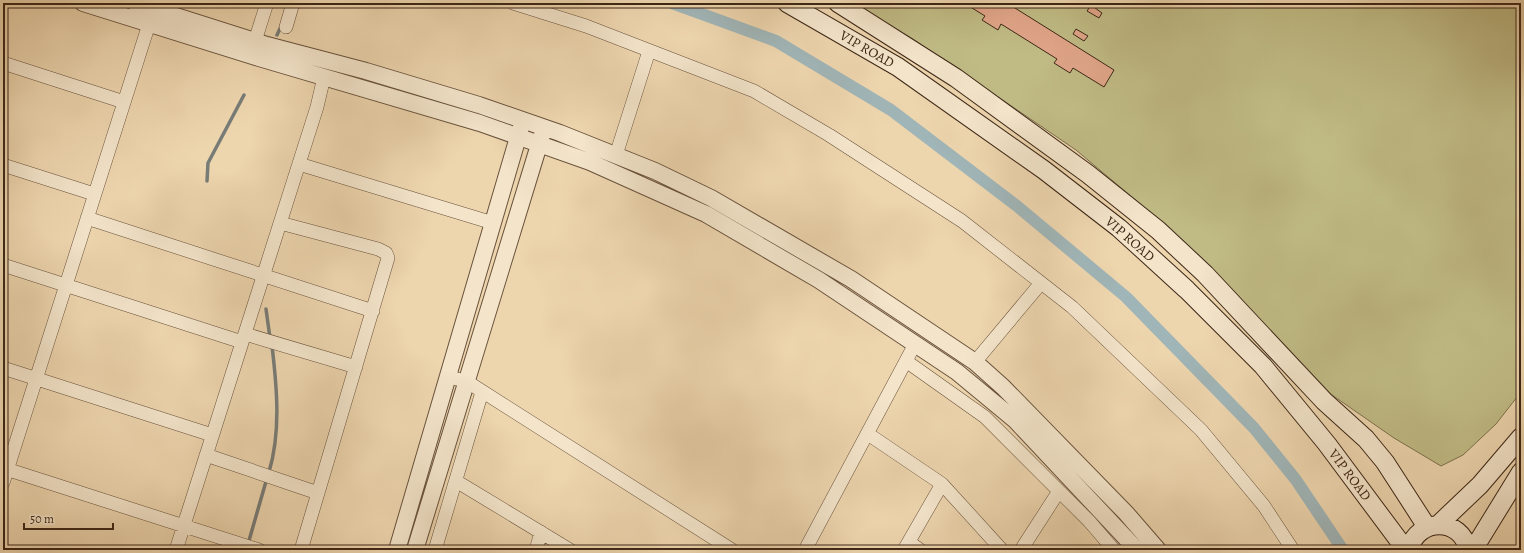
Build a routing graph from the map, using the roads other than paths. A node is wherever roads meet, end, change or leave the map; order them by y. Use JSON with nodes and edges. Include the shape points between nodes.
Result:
{"nodes":[{"id":1,"x":83,"y":3,"type":"edge"},
{"id":2,"x":135,"y":3,"type":"edge"},
{"id":3,"x":268,"y":3,"type":"edge"},
{"id":4,"x":293,"y":3,"type":"edge"},
{"id":5,"x":512,"y":3,"type":"edge"},
{"id":6,"x":787,"y":3,"type":"edge"},
{"id":7,"x":838,"y":3,"type":"edge"},
{"id":8,"x":149,"y":24,"type":"junction"},
{"id":9,"x":286,"y":27,"type":"dead end"},
{"id":10,"x":255,"y":41,"type":"junction"},
{"id":11,"x":649,"y":50,"type":"junction"},
{"id":12,"x":3,"y":63,"type":"edge"},
{"id":13,"x":324,"y":77,"type":"junction"},
{"id":14,"x":124,"y":102,"type":"junction"},
{"id":15,"x":523,"y":120,"type":"junction"},
{"id":16,"x":545,"y":128,"type":"junction"},
{"id":17,"x":518,"y":137,"type":"junction"},
{"id":18,"x":539,"y":144,"type":"junction"},
{"id":19,"x":616,"y":155,"type":"junction"},
{"id":20,"x":299,"y":164,"type":"junction"},
{"id":21,"x":3,"y":165,"type":"edge"},
{"id":22,"x":94,"y":194,"type":"junction"},
{"id":23,"x":87,"y":218,"type":"junction"},
{"id":24,"x":280,"y":223,"type":"junction"},
{"id":25,"x":493,"y":223,"type":"junction"},
{"id":26,"x":3,"y":265,"type":"edge"},
{"id":27,"x":263,"y":275,"type":"junction"},
{"id":28,"x":1041,"y":283,"type":"junction"},
{"id":29,"x":66,"y":286,"type":"junction"},
{"id":30,"x":373,"y":311,"type":"junction"},
{"id":31,"x":243,"y":338,"type":"junction"},
{"id":32,"x":915,"y":344,"type":"junction"},
{"id":33,"x":906,"y":361,"type":"junction"},
{"id":34,"x":975,"y":362,"type":"junction"},
{"id":35,"x":356,"y":367,"type":"junction"},
{"id":36,"x":3,"y":368,"type":"edge"},
{"id":37,"x":448,"y":377,"type":"junction"},
{"id":38,"x":36,"y":379,"type":"junction"},
{"id":39,"x":466,"y":381,"type":"junction"},
{"id":40,"x":482,"y":392,"type":"junction"},
{"id":41,"x":868,"y":434,"type":"junction"},
{"id":42,"x":212,"y":435,"type":"junction"},
{"id":43,"x":1521,"y":438,"type":"edge"},
{"id":44,"x":206,"y":455,"type":"junction"},
{"id":45,"x":5,"y":469,"type":"edge"},
{"id":46,"x":1521,"y":472,"type":"edge"},
{"id":47,"x":456,"y":481,"type":"junction"},
{"id":48,"x":3,"y":484,"type":"edge"},
{"id":49,"x":942,"y":484,"type":"junction"},
{"id":50,"x":1059,"y":491,"type":"junction"},
{"id":51,"x":318,"y":493,"type":"junction"},
{"id":52,"x":183,"y":526,"type":"junction"},
{"id":53,"x":1432,"y":526,"type":"junction"},
{"id":54,"x":541,"y":532,"type":"junction"},
{"id":55,"x":906,"y":546,"type":"edge"},
{"id":56,"x":176,"y":550,"type":"edge"},
{"id":57,"x":258,"y":550,"type":"edge"},
{"id":58,"x":301,"y":550,"type":"edge"},
{"id":59,"x":397,"y":550,"type":"edge"},
{"id":60,"x":415,"y":550,"type":"edge"},
{"id":61,"x":435,"y":550,"type":"edge"},
{"id":62,"x":536,"y":550,"type":"edge"},
{"id":63,"x":570,"y":550,"type":"edge"},
{"id":64,"x":732,"y":550,"type":"edge"},
{"id":65,"x":805,"y":550,"type":"edge"},
{"id":66,"x":920,"y":550,"type":"edge"},
{"id":67,"x":1002,"y":550,"type":"edge"},
{"id":68,"x":1021,"y":550,"type":"edge"},
{"id":69,"x":1114,"y":550,"type":"edge"},
{"id":70,"x":1136,"y":550,"type":"edge"},
{"id":71,"x":1158,"y":550,"type":"edge"},
{"id":72,"x":1293,"y":550,"type":"edge"},
{"id":73,"x":1406,"y":550,"type":"edge"},
{"id":74,"x":1409,"y":550,"type":"edge"},
{"id":75,"x":1468,"y":550,"type":"edge"},
{"id":76,"x":1473,"y":550,"type":"edge"}],
"edges":[{"from":1,"to":8,"type":"street"},
{"from":2,"to":10,"type":"street"},
{"from":3,"to":10,"type":"street"},
{"from":4,"to":9,"type":"street"},
{"from":5,"to":11,"type":"street","via":[[586,26]]},
{"from":6,"to":73,"type":"main road","name":"VIP ROAD","via":[[898,67],[1044,170],[1120,228],[1263,366],[1327,444]]},
{"from":7,"to":53,"type":"main road","name":"VIP ROAD","via":[[956,78],[1088,174],[1158,230],[1205,274],[1324,402],[1366,439]]},
{"from":8,"to":13,"type":"street"},
{"from":8,"to":14,"type":"street"},
{"from":10,"to":15,"type":"street","via":[[366,71]]},
{"from":11,"to":19,"type":"street"},
{"from":11,"to":28,"type":"street","via":[[754,92],[829,135],[962,221]]},
{"from":12,"to":14,"type":"street"},
{"from":13,"to":17,"type":"street","via":[[480,123]]},
{"from":13,"to":20,"type":"street"},
{"from":14,"to":22,"type":"street"},
{"from":15,"to":16,"type":"street"},
{"from":15,"to":17,"type":"street"},
{"from":16,"to":18,"type":"street"},
{"from":16,"to":19,"type":"street"},
{"from":17,"to":18,"type":"street"},
{"from":17,"to":25,"type":"street"},
{"from":18,"to":32,"type":"street","via":[[590,162],[706,214],[819,280]]},
{"from":18,"to":39,"type":"street"},
{"from":19,"to":34,"type":"street","via":[[655,171],[724,206],[851,279]]},
{"from":20,"to":24,"type":"street"},
{"from":20,"to":25,"type":"street"},
{"from":21,"to":22,"type":"street"},
{"from":22,"to":23,"type":"street"},
{"from":23,"to":27,"type":"street"},
{"from":23,"to":29,"type":"street"},
{"from":24,"to":27,"type":"street"},
{"from":24,"to":30,"type":"street","via":[[386,253],[388,258]]},
{"from":25,"to":37,"type":"street"},
{"from":26,"to":29,"type":"street"},
{"from":27,"to":30,"type":"street"},
{"from":27,"to":31,"type":"street"},
{"from":28,"to":34,"type":"street"},
{"from":28,"to":72,"type":"street","via":[[1072,307],[1201,430],[1264,506]]},
{"from":29,"to":31,"type":"street"},
{"from":29,"to":38,"type":"street"},
{"from":30,"to":35,"type":"street"},
{"from":31,"to":35,"type":"street","via":[[262,339]]},
{"from":31,"to":42,"type":"street"},
{"from":32,"to":33,"type":"street"},
{"from":32,"to":70,"type":"street","via":[[957,372],[1015,420]]},
{"from":33,"to":41,"type":"street"},
{"from":33,"to":50,"type":"street","via":[[985,417]]},
{"from":34,"to":71,"type":"street","via":[[1109,495]]},
{"from":35,"to":51,"type":"street"},
{"from":36,"to":38,"type":"street"},
{"from":37,"to":39,"type":"street"},
{"from":37,"to":59,"type":"street"},
{"from":38,"to":42,"type":"street"},
{"from":38,"to":45,"type":"street"},
{"from":39,"to":40,"type":"street"},
{"from":39,"to":60,"type":"street"},
{"from":40,"to":47,"type":"street"},
{"from":40,"to":64,"type":"street"},
{"from":41,"to":49,"type":"street"},
{"from":41,"to":65,"type":"street"},
{"from":42,"to":44,"type":"street"},
{"from":43,"to":53,"type":"main road","via":[[1480,485]]},
{"from":44,"to":51,"type":"street"},
{"from":44,"to":52,"type":"street"},
{"from":45,"to":48,"type":"street"},
{"from":45,"to":52,"type":"street"},
{"from":46,"to":76,"type":"main road"},
{"from":47,"to":54,"type":"street"},
{"from":47,"to":61,"type":"street"},
{"from":49,"to":55,"type":"street"},
{"from":49,"to":67,"type":"street"},
{"from":50,"to":68,"type":"street"},
{"from":50,"to":69,"type":"street","via":[[1090,521]]},
{"from":51,"to":58,"type":"street"},
{"from":52,"to":56,"type":"street"},
{"from":52,"to":57,"type":"street"},
{"from":53,"to":74,"type":"main road","via":[[1417,533]]},
{"from":53,"to":75,"type":"main road","via":[[1450,527],[1460,534]]},
{"from":54,"to":62,"type":"street"},
{"from":54,"to":63,"type":"street"},
{"from":55,"to":66,"type":"street"}]}
